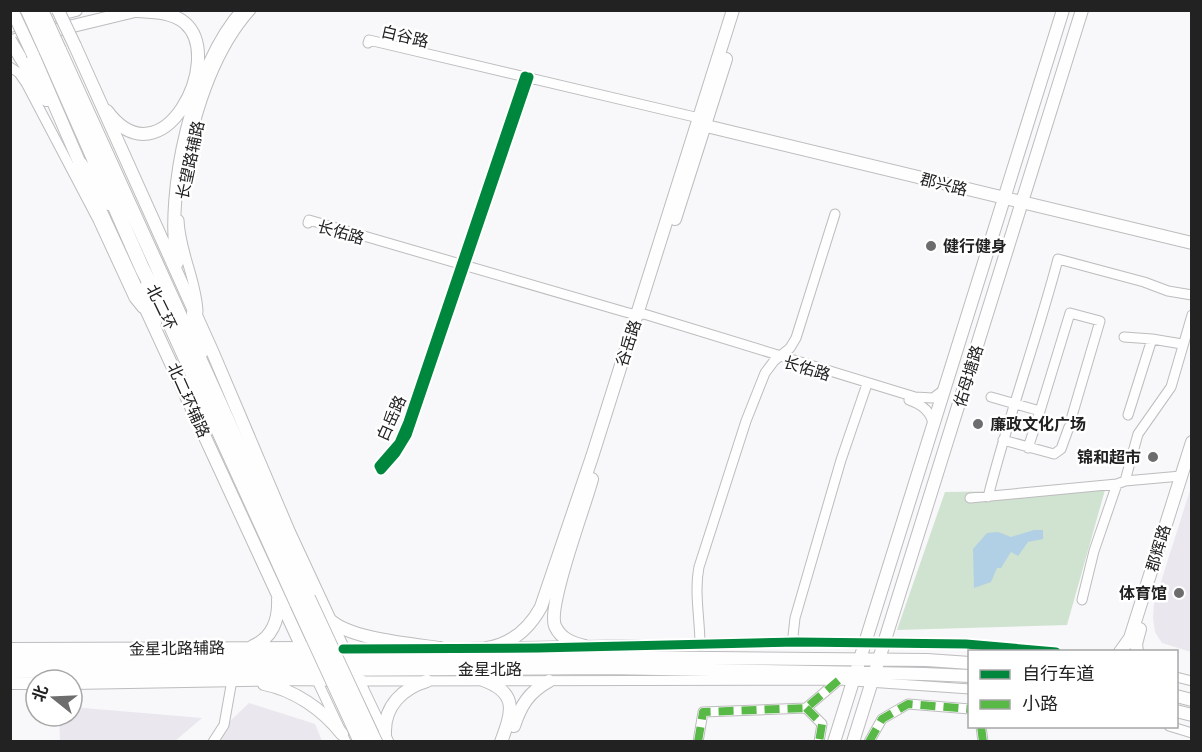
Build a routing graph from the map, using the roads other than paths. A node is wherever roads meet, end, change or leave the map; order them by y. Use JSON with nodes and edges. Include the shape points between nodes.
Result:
{"nodes":[{"id":1,"x":12,"y":10,"type":"edge"},
{"id":2,"x":27,"y":10,"type":"edge"},
{"id":3,"x":41,"y":10,"type":"edge"},
{"id":4,"x":58,"y":10,"type":"edge"},
{"id":5,"x":76,"y":10,"type":"edge"},
{"id":6,"x":243,"y":10,"type":"edge"},
{"id":7,"x":251,"y":10,"type":"edge"},
{"id":8,"x":733,"y":10,"type":"edge"},
{"id":9,"x":740,"y":10,"type":"edge"},
{"id":10,"x":1063,"y":10,"type":"edge"},
{"id":11,"x":1082,"y":10,"type":"edge"},
{"id":12,"x":138,"y":11,"type":"edge"},
{"id":13,"x":10,"y":26,"type":"edge"},
{"id":14,"x":10,"y":41,"type":"edge"},
{"id":15,"x":40,"y":54,"type":"junction"},
{"id":16,"x":10,"y":67,"type":"edge"},
{"id":17,"x":526,"y":79,"type":"junction"},
{"id":18,"x":100,"y":102,"type":"junction"},
{"id":19,"x":702,"y":122,"type":"junction"},
{"id":20,"x":80,"y":164,"type":"junction"},
{"id":21,"x":1005,"y":195,"type":"junction"},
{"id":22,"x":1022,"y":199,"type":"junction"},
{"id":23,"x":836,"y":214,"type":"dead end"},
{"id":24,"x":120,"y":218,"type":"junction"},
{"id":25,"x":1191,"y":236,"type":"edge"},
{"id":26,"x":1191,"y":243,"type":"edge"},
{"id":27,"x":463,"y":266,"type":"junction"},
{"id":28,"x":142,"y":268,"type":"junction"},
{"id":29,"x":179,"y":279,"type":"junction"},
{"id":30,"x":1191,"y":295,"type":"edge"},
{"id":31,"x":1191,"y":315,"type":"edge"},
{"id":32,"x":640,"y":316,"type":"junction"},
{"id":33,"x":196,"y":317,"type":"junction"},
{"id":34,"x":154,"y":324,"type":"junction"},
{"id":35,"x":1124,"y":337,"type":"dead end"},
{"id":36,"x":1152,"y":339,"type":"junction"},
{"id":37,"x":1182,"y":344,"type":"junction"},
{"id":38,"x":779,"y":357,"type":"junction"},
{"id":39,"x":208,"y":379,"type":"junction"},
{"id":40,"x":866,"y":387,"type":"junction"},
{"id":41,"x":945,"y":389,"type":"junction"},
{"id":42,"x":991,"y":397,"type":"dead end"},
{"id":43,"x":1015,"y":403,"type":"junction"},
{"id":44,"x":1040,"y":411,"type":"junction"},
{"id":45,"x":1128,"y":415,"type":"dead end"},
{"id":46,"x":933,"y":426,"type":"junction"},
{"id":47,"x":1003,"y":440,"type":"junction"},
{"id":48,"x":1191,"y":442,"type":"edge"},
{"id":49,"x":1028,"y":448,"type":"junction"},
{"id":50,"x":1191,"y":465,"type":"edge"},
{"id":51,"x":1181,"y":476,"type":"junction"},
{"id":52,"x":1121,"y":482,"type":"junction"},
{"id":53,"x":988,"y":497,"type":"junction"},
{"id":54,"x":970,"y":498,"type":"dead end"},
{"id":55,"x":278,"y":598,"type":"junction"},
{"id":56,"x":303,"y":600,"type":"junction"},
{"id":57,"x":1082,"y":600,"type":"dead end"},
{"id":58,"x":328,"y":617,"type":"junction"},
{"id":59,"x":797,"y":642,"type":"junction"},
{"id":60,"x":865,"y":644,"type":"junction"},
{"id":61,"x":884,"y":644,"type":"junction"},
{"id":62,"x":700,"y":645,"type":"junction"},
{"id":63,"x":585,"y":646,"type":"junction"},
{"id":64,"x":250,"y":647,"type":"junction"},
{"id":65,"x":440,"y":648,"type":"junction"},
{"id":66,"x":487,"y":648,"type":"junction"},
{"id":67,"x":10,"y":649,"type":"edge"},
{"id":68,"x":1044,"y":650,"type":"edge"},
{"id":69,"x":1121,"y":650,"type":"edge"},
{"id":70,"x":1137,"y":650,"type":"edge"},
{"id":71,"x":218,"y":659,"type":"junction"},
{"id":72,"x":348,"y":659,"type":"junction"},
{"id":73,"x":860,"y":659,"type":"junction"},
{"id":74,"x":879,"y":660,"type":"junction"},
{"id":75,"x":10,"y":661,"type":"edge"},
{"id":76,"x":968,"y":663,"type":"edge"},
{"id":77,"x":309,"y":664,"type":"junction"},
{"id":78,"x":10,"y":672,"type":"edge"},
{"id":79,"x":968,"y":676,"type":"edge"},
{"id":80,"x":854,"y":677,"type":"junction"},
{"id":81,"x":873,"y":677,"type":"junction"},
{"id":82,"x":236,"y":680,"type":"junction"},
{"id":83,"x":483,"y":680,"type":"junction"},
{"id":84,"x":839,"y":680,"type":"junction"},
{"id":85,"x":361,"y":681,"type":"junction"},
{"id":86,"x":427,"y":681,"type":"junction"},
{"id":87,"x":549,"y":681,"type":"junction"},
{"id":88,"x":84,"y":682,"type":"edge"},
{"id":89,"x":968,"y":689,"type":"edge"},
{"id":90,"x":806,"y":708,"type":"junction"},
{"id":91,"x":968,"y":709,"type":"edge"},
{"id":92,"x":1175,"y":728,"type":"edge"},
{"id":93,"x":1191,"y":733,"type":"edge"},
{"id":94,"x":344,"y":738,"type":"edge"},
{"id":95,"x":383,"y":738,"type":"edge"},
{"id":96,"x":213,"y":741,"type":"edge"},
{"id":97,"x":361,"y":741,"type":"edge"},
{"id":98,"x":501,"y":741,"type":"edge"},
{"id":99,"x":508,"y":741,"type":"edge"},
{"id":100,"x":698,"y":741,"type":"edge"},
{"id":101,"x":819,"y":741,"type":"edge"},
{"id":102,"x":834,"y":741,"type":"edge"},
{"id":103,"x":853,"y":741,"type":"edge"},
{"id":104,"x":869,"y":741,"type":"edge"}],
"edges":[{"from":1,"to":15,"type":"main road","name":"北二环辅路","bridge":true},
{"from":2,"to":15,"type":"highway","name":"北二环","bridge":true},
{"from":3,"to":15,"type":"highway","name":"北二环","bridge":true},
{"from":4,"to":18,"type":"main road","bridge":true},
{"from":5,"to":13,"type":"main road"},
{"from":6,"to":29,"type":"main road","via":[[212,59],[182,150],[173,226]]},
{"from":7,"to":33,"type":"street","name":"长望路辅路","via":[[217,62],[184,174],[180,227],[196,298]]},
{"from":8,"to":19,"type":"main road","name":"谷岳路"},
{"from":9,"to":19,"type":"main road"},
{"from":10,"to":21,"type":"main road","name":"佑母塘路"},
{"from":11,"to":22,"type":"main road","name":"佑母塘路"},
{"from":12,"to":14,"type":"main road"},
{"from":12,"to":18,"type":"main road","via":[[173,16],[191,30],[199,53],[190,91],[173,122],[153,132],[126,129]]},
{"from":14,"to":15,"type":"main road","bridge":true},
{"from":15,"to":20,"type":"main road","name":"北二环辅路"},
{"from":15,"to":24,"type":"highway","name":"北二环"},
{"from":15,"to":39,"type":"highway","name":"北二环"},
{"from":16,"to":34,"type":"street","via":[[26,83],[134,298]]},
{"from":17,"to":17,"type":"street","name":"白谷路","via":[[369,40],[368,43]]},
{"from":17,"to":19,"type":"street","name":"白谷路"},
{"from":17,"to":27,"type":"street","name":"白岳路"},
{"from":18,"to":29,"type":"main road"},
{"from":19,"to":21,"type":"main road","name":"郡兴路"},
{"from":19,"to":32,"type":"main road","name":"谷岳路"},
{"from":20,"to":24,"type":"highway"},
{"from":20,"to":34,"type":"main road","name":"北二环辅路"},
{"from":21,"to":22,"type":"main road","name":"郡兴路"},
{"from":21,"to":41,"type":"main road","name":"佑母塘路"},
{"from":22,"to":25,"type":"main road","name":"郡兴路"},
{"from":22,"to":26,"type":"main road","name":"郡兴路"},
{"from":22,"to":61,"type":"main road","name":"佑母塘路"},
{"from":23,"to":38,"type":"street","via":[[796,338]]},
{"from":24,"to":28,"type":"highway","name":"北二环"},
{"from":27,"to":27,"type":"street","name":"长佑路","via":[[309,220],[308,223]]},
{"from":27,"to":27,"type":"street","name":"白岳路","via":[[406,428],[379,466],[381,470],[407,435]]},
{"from":27,"to":32,"type":"street","name":"长佑路"},
{"from":28,"to":34,"type":"highway"},
{"from":28,"to":56,"type":"highway","name":"北二环"},
{"from":29,"to":33,"type":"main road"},
{"from":30,"to":43,"type":"street","via":[[1058,259]]},
{"from":31,"to":37,"type":"street"},
{"from":32,"to":38,"type":"street","name":"长佑路"},
{"from":32,"to":63,"type":"main road","via":[[554,602],[553,619],[559,633],[568,641]]},
{"from":32,"to":66,"type":"main road","name":"谷岳路","via":[[541,608],[516,637]]},
{"from":33,"to":39,"type":"highway"},
{"from":33,"to":58,"type":"main road"},
{"from":34,"to":55,"type":"main road","name":"北二环辅路"},
{"from":35,"to":36,"type":"street"},
{"from":36,"to":37,"type":"street"},
{"from":36,"to":45,"type":"street"},
{"from":37,"to":52,"type":"street","via":[[1171,387],[1138,434]]},
{"from":38,"to":40,"type":"street","name":"长佑路"},
{"from":38,"to":41,"type":"street","name":"长佑路","via":[[918,398],[933,398]]},
{"from":38,"to":62,"type":"street","via":[[765,373],[746,421],[699,567],[695,584]]},
{"from":39,"to":56,"type":"highway","name":"北二环"},
{"from":40,"to":46,"type":"street","name":"长佑路","via":[[921,405],[931,415]]},
{"from":40,"to":59,"type":"street","via":[[795,618],[792,636]]},
{"from":41,"to":46,"type":"main road","name":"佑母塘路"},
{"from":42,"to":43,"type":"street"},
{"from":43,"to":44,"type":"street"},
{"from":43,"to":47,"type":"street"},
{"from":44,"to":49,"type":"street"},
{"from":44,"to":49,"type":"street","via":[[1070,312],[1100,321],[1072,416],[1077,421],[1070,427],[1062,449],[1054,454]]},
{"from":46,"to":60,"type":"main road","name":"佑母塘路"},
{"from":47,"to":49,"type":"street"},
{"from":47,"to":53,"type":"street"},
{"from":48,"to":51,"type":"main road","name":"郡辉路"},
{"from":50,"to":70,"type":"main road","name":"郡辉路"},
{"from":51,"to":52,"type":"street"},
{"from":51,"to":69,"type":"main road","name":"郡辉路","via":[[1130,638]]},
{"from":52,"to":53,"type":"street"},
{"from":52,"to":57,"type":"street","via":[[1094,551]]},
{"from":53,"to":54,"type":"street"},
{"from":55,"to":64,"type":"main road","via":[[273,628],[264,640]]},
{"from":55,"to":77,"type":"main road","name":"北二环辅路"},
{"from":56,"to":95,"type":"highway","bridge":true},
{"from":56,"to":97,"type":"highway","bridge":true},
{"from":58,"to":65,"type":"main road","via":[[338,627],[352,632]]},
{"from":58,"to":72,"type":"main road"},
{"from":59,"to":60,"type":"street"},
{"from":59,"to":62,"type":"street"},
{"from":60,"to":61,"type":"street"},
{"from":60,"to":73,"type":"main road","name":"佑母塘路"},
{"from":61,"to":68,"type":"street"},
{"from":61,"to":74,"type":"main road","name":"佑母塘路"},
{"from":62,"to":63,"type":"street"},
{"from":63,"to":66,"type":"street"},
{"from":64,"to":67,"type":"main road","name":"金星北路辅路"},
{"from":64,"to":71,"type":"main road"},
{"from":64,"to":77,"type":"main road","name":"金星北路辅路"},
{"from":65,"to":66,"type":"street"},
{"from":65,"to":72,"type":"street"},
{"from":71,"to":75,"type":"main road","name":"金星北路"},
{"from":71,"to":77,"type":"main road","name":"金星北路"},
{"from":72,"to":73,"type":"main road","name":"金星北路"},
{"from":72,"to":77,"type":"main road","name":"金星北路"},
{"from":72,"to":77,"type":"main road","name":"金星北路辅路"},
{"from":72,"to":80,"type":"main road","name":"金星北路"},
{"from":72,"to":85,"type":"street"},
{"from":73,"to":74,"type":"main road","name":"金星北路"},
{"from":73,"to":80,"type":"main road","name":"佑母塘路"},
{"from":74,"to":76,"type":"main road","name":"金星北路"},
{"from":74,"to":81,"type":"main road","name":"佑母塘路"},
{"from":77,"to":78,"type":"main road","name":"金星北路"},
{"from":77,"to":82,"type":"main road","name":"金星北路辅路"},
{"from":77,"to":85,"type":"main road","name":"金星北路辅路"},
{"from":77,"to":94,"type":"street"},
{"from":79,"to":81,"type":"main road","name":"金星北路"},
{"from":80,"to":81,"type":"main road","name":"金星北路"},
{"from":80,"to":84,"type":"street"},
{"from":80,"to":102,"type":"main road","name":"佑母塘路"},
{"from":81,"to":89,"type":"street"},
{"from":81,"to":103,"type":"main road","name":"佑母塘路"},
{"from":82,"to":88,"type":"main road","name":"金星北路辅路"},
{"from":82,"to":94,"type":"main road","via":[[291,692],[325,716]]},
{"from":82,"to":96,"type":"street","via":[[224,725]]},
{"from":83,"to":86,"type":"street"},
{"from":83,"to":87,"type":"street"},
{"from":83,"to":98,"type":"main road","via":[[500,687],[511,706]]},
{"from":84,"to":87,"type":"street"},
{"from":84,"to":90,"type":"street"},
{"from":85,"to":86,"type":"street"},
{"from":85,"to":95,"type":"street"},
{"from":86,"to":95,"type":"main road","via":[[401,694],[387,715]]},
{"from":87,"to":99,"type":"main road","via":[[524,702]]},
{"from":90,"to":100,"type":"street","via":[[703,712]]},
{"from":90,"to":101,"type":"street","via":[[822,724]]},
{"from":91,"to":104,"type":"street","via":[[908,704],[882,719]]},
{"from":92,"to":93,"type":"street"}]}
